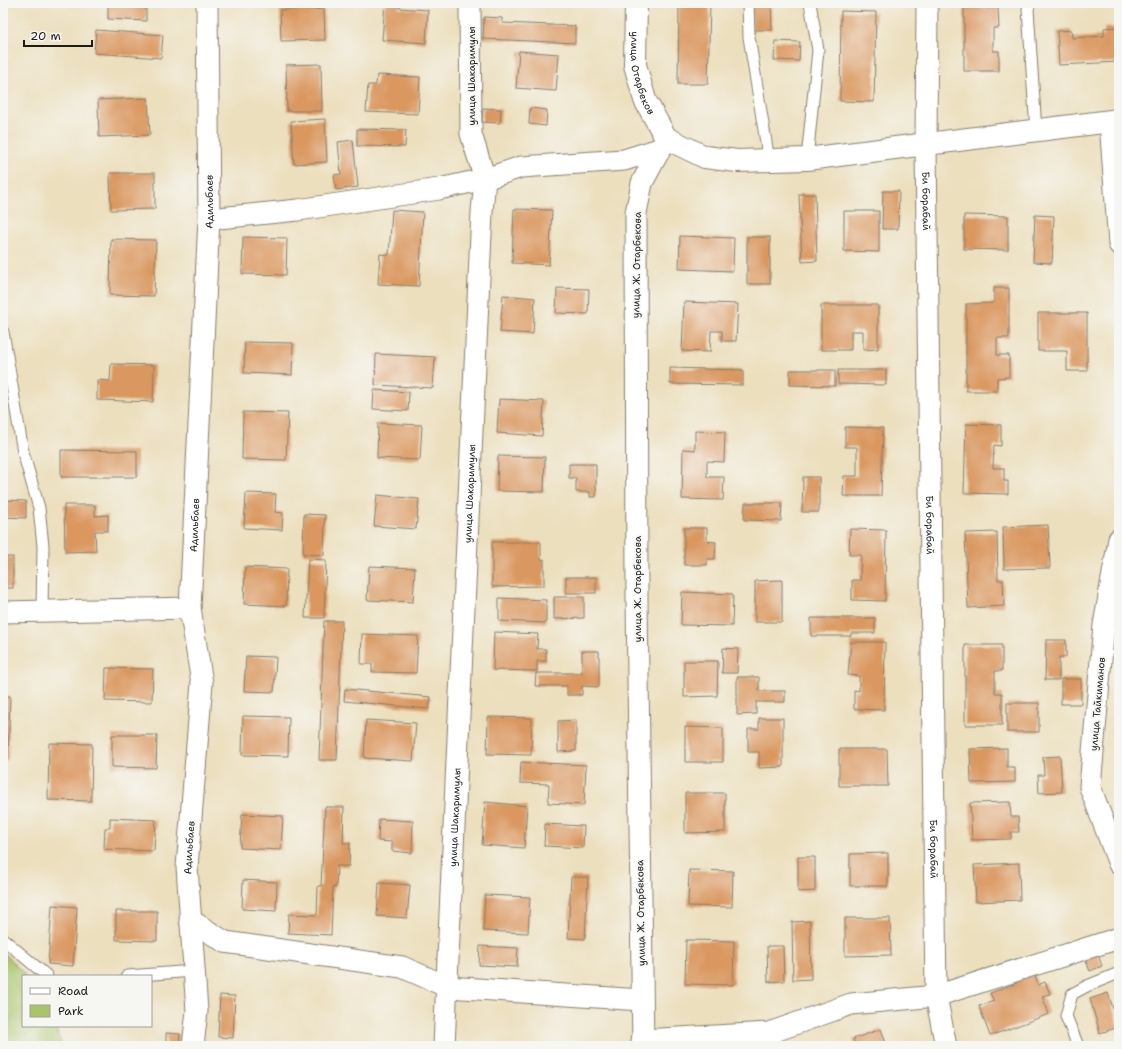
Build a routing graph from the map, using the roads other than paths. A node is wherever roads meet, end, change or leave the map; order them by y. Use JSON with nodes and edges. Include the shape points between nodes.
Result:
{"nodes":[{"id":1,"x":207,"y":3,"type":"edge"},
{"id":2,"x":470,"y":3,"type":"edge"},
{"id":3,"x":636,"y":3,"type":"edge"},
{"id":4,"x":748,"y":3,"type":"edge"},
{"id":5,"x":810,"y":3,"type":"edge"},
{"id":6,"x":927,"y":3,"type":"edge"},
{"id":7,"x":1030,"y":3,"type":"edge"},
{"id":8,"x":1114,"y":121,"type":"edge"},
{"id":9,"x":1036,"y":131,"type":"junction"},
{"id":10,"x":662,"y":144,"type":"junction"},
{"id":11,"x":926,"y":145,"type":"junction"},
{"id":12,"x":807,"y":159,"type":"junction"},
{"id":13,"x":769,"y":161,"type":"junction"},
{"id":14,"x":485,"y":179,"type":"junction"},
{"id":15,"x":209,"y":219,"type":"junction"},
{"id":16,"x":1119,"y":244,"type":"edge"},
{"id":17,"x":3,"y":332,"type":"edge"},
{"id":18,"x":1119,"y":539,"type":"edge"},
{"id":19,"x":190,"y":608,"type":"junction"},
{"id":20,"x":42,"y":611,"type":"junction"},
{"id":21,"x":3,"y":612,"type":"edge"},
{"id":22,"x":1119,"y":864,"type":"edge"},
{"id":23,"x":190,"y":920,"type":"junction"},
{"id":24,"x":1119,"y":938,"type":"edge"},
{"id":25,"x":3,"y":939,"type":"edge"},
{"id":26,"x":194,"y":971,"type":"junction"},
{"id":27,"x":1119,"y":974,"type":"edge"},
{"id":28,"x":45,"y":975,"type":"edge"},
{"id":29,"x":140,"y":975,"type":"edge"},
{"id":30,"x":448,"y":986,"type":"junction"},
{"id":31,"x":936,"y":996,"type":"junction"},
{"id":32,"x":641,"y":1000,"type":"junction"},
{"id":33,"x":642,"y":1043,"type":"edge"},
{"id":34,"x":193,"y":1046,"type":"edge"},
{"id":35,"x":444,"y":1046,"type":"edge"},
{"id":36,"x":946,"y":1046,"type":"edge"},
{"id":37,"x":1078,"y":1046,"type":"edge"}],
"edges":[{"from":1,"to":15,"type":"street","name":"Адильбаев"},
{"from":2,"to":14,"type":"street","name":"улица Шакаримулы","via":[[471,134]]},
{"from":3,"to":10,"type":"main road","name":"улица Отарбеков","via":[[635,65],[644,100]]},
{"from":4,"to":13,"type":"lane","via":[[749,38]]},
{"from":5,"to":12,"type":"lane","via":[[818,50]]},
{"from":6,"to":11,"type":"street","name":"Би борабай"},
{"from":7,"to":9,"type":"lane","via":[[1028,9]]},
{"from":8,"to":9,"type":"main road"},
{"from":8,"to":16,"type":"street"},
{"from":9,"to":11,"type":"main road"},
{"from":10,"to":13,"type":"main road","via":[[705,157]]},
{"from":10,"to":14,"type":"street","via":[[624,160],[522,167]]},
{"from":10,"to":32,"type":"street","name":"улица Ж. Отарбекова","via":[[642,183],[636,213],[636,593]]},
{"from":11,"to":12,"type":"main road"},
{"from":11,"to":31,"type":"street","name":"Би борабай"},
{"from":12,"to":13,"type":"main road"},
{"from":14,"to":15,"type":"street","via":[[439,190],[298,210]]},
{"from":14,"to":30,"type":"street","name":"улица Шакаримулы","via":[[480,236]]},
{"from":15,"to":19,"type":"street","name":"Адильбаев"},
{"from":17,"to":20,"type":"lane","via":[[23,452],[40,508],[43,546]]},
{"from":18,"to":22,"type":"street","name":"улица Тайкиманов","via":[[1104,625],[1090,787]]},
{"from":19,"to":20,"type":"street"},
{"from":19,"to":23,"type":"street","name":"Адильбаев","via":[[202,683],[187,867]]},
{"from":20,"to":21,"type":"street"},
{"from":23,"to":26,"type":"street","name":"Адильбаев"},
{"from":23,"to":30,"type":"street","via":[[225,942],[402,968]]},
{"from":24,"to":31,"type":"street"},
{"from":25,"to":28,"type":"lane"},
{"from":26,"to":29,"type":"lane"},
{"from":26,"to":34,"type":"street","name":"Адильбаев","via":[[196,1011]]},
{"from":27,"to":37,"type":"lane","via":[[1072,994],[1066,1016]]},
{"from":30,"to":32,"type":"street"},
{"from":30,"to":35,"type":"street","name":"улица Шакаримулы"},
{"from":31,"to":33,"type":"street","via":[[851,1004],[769,1033]]},
{"from":31,"to":36,"type":"street","name":"Би борабай"},
{"from":32,"to":33,"type":"street","name":"улица Ж. Отарбекова"}]}
